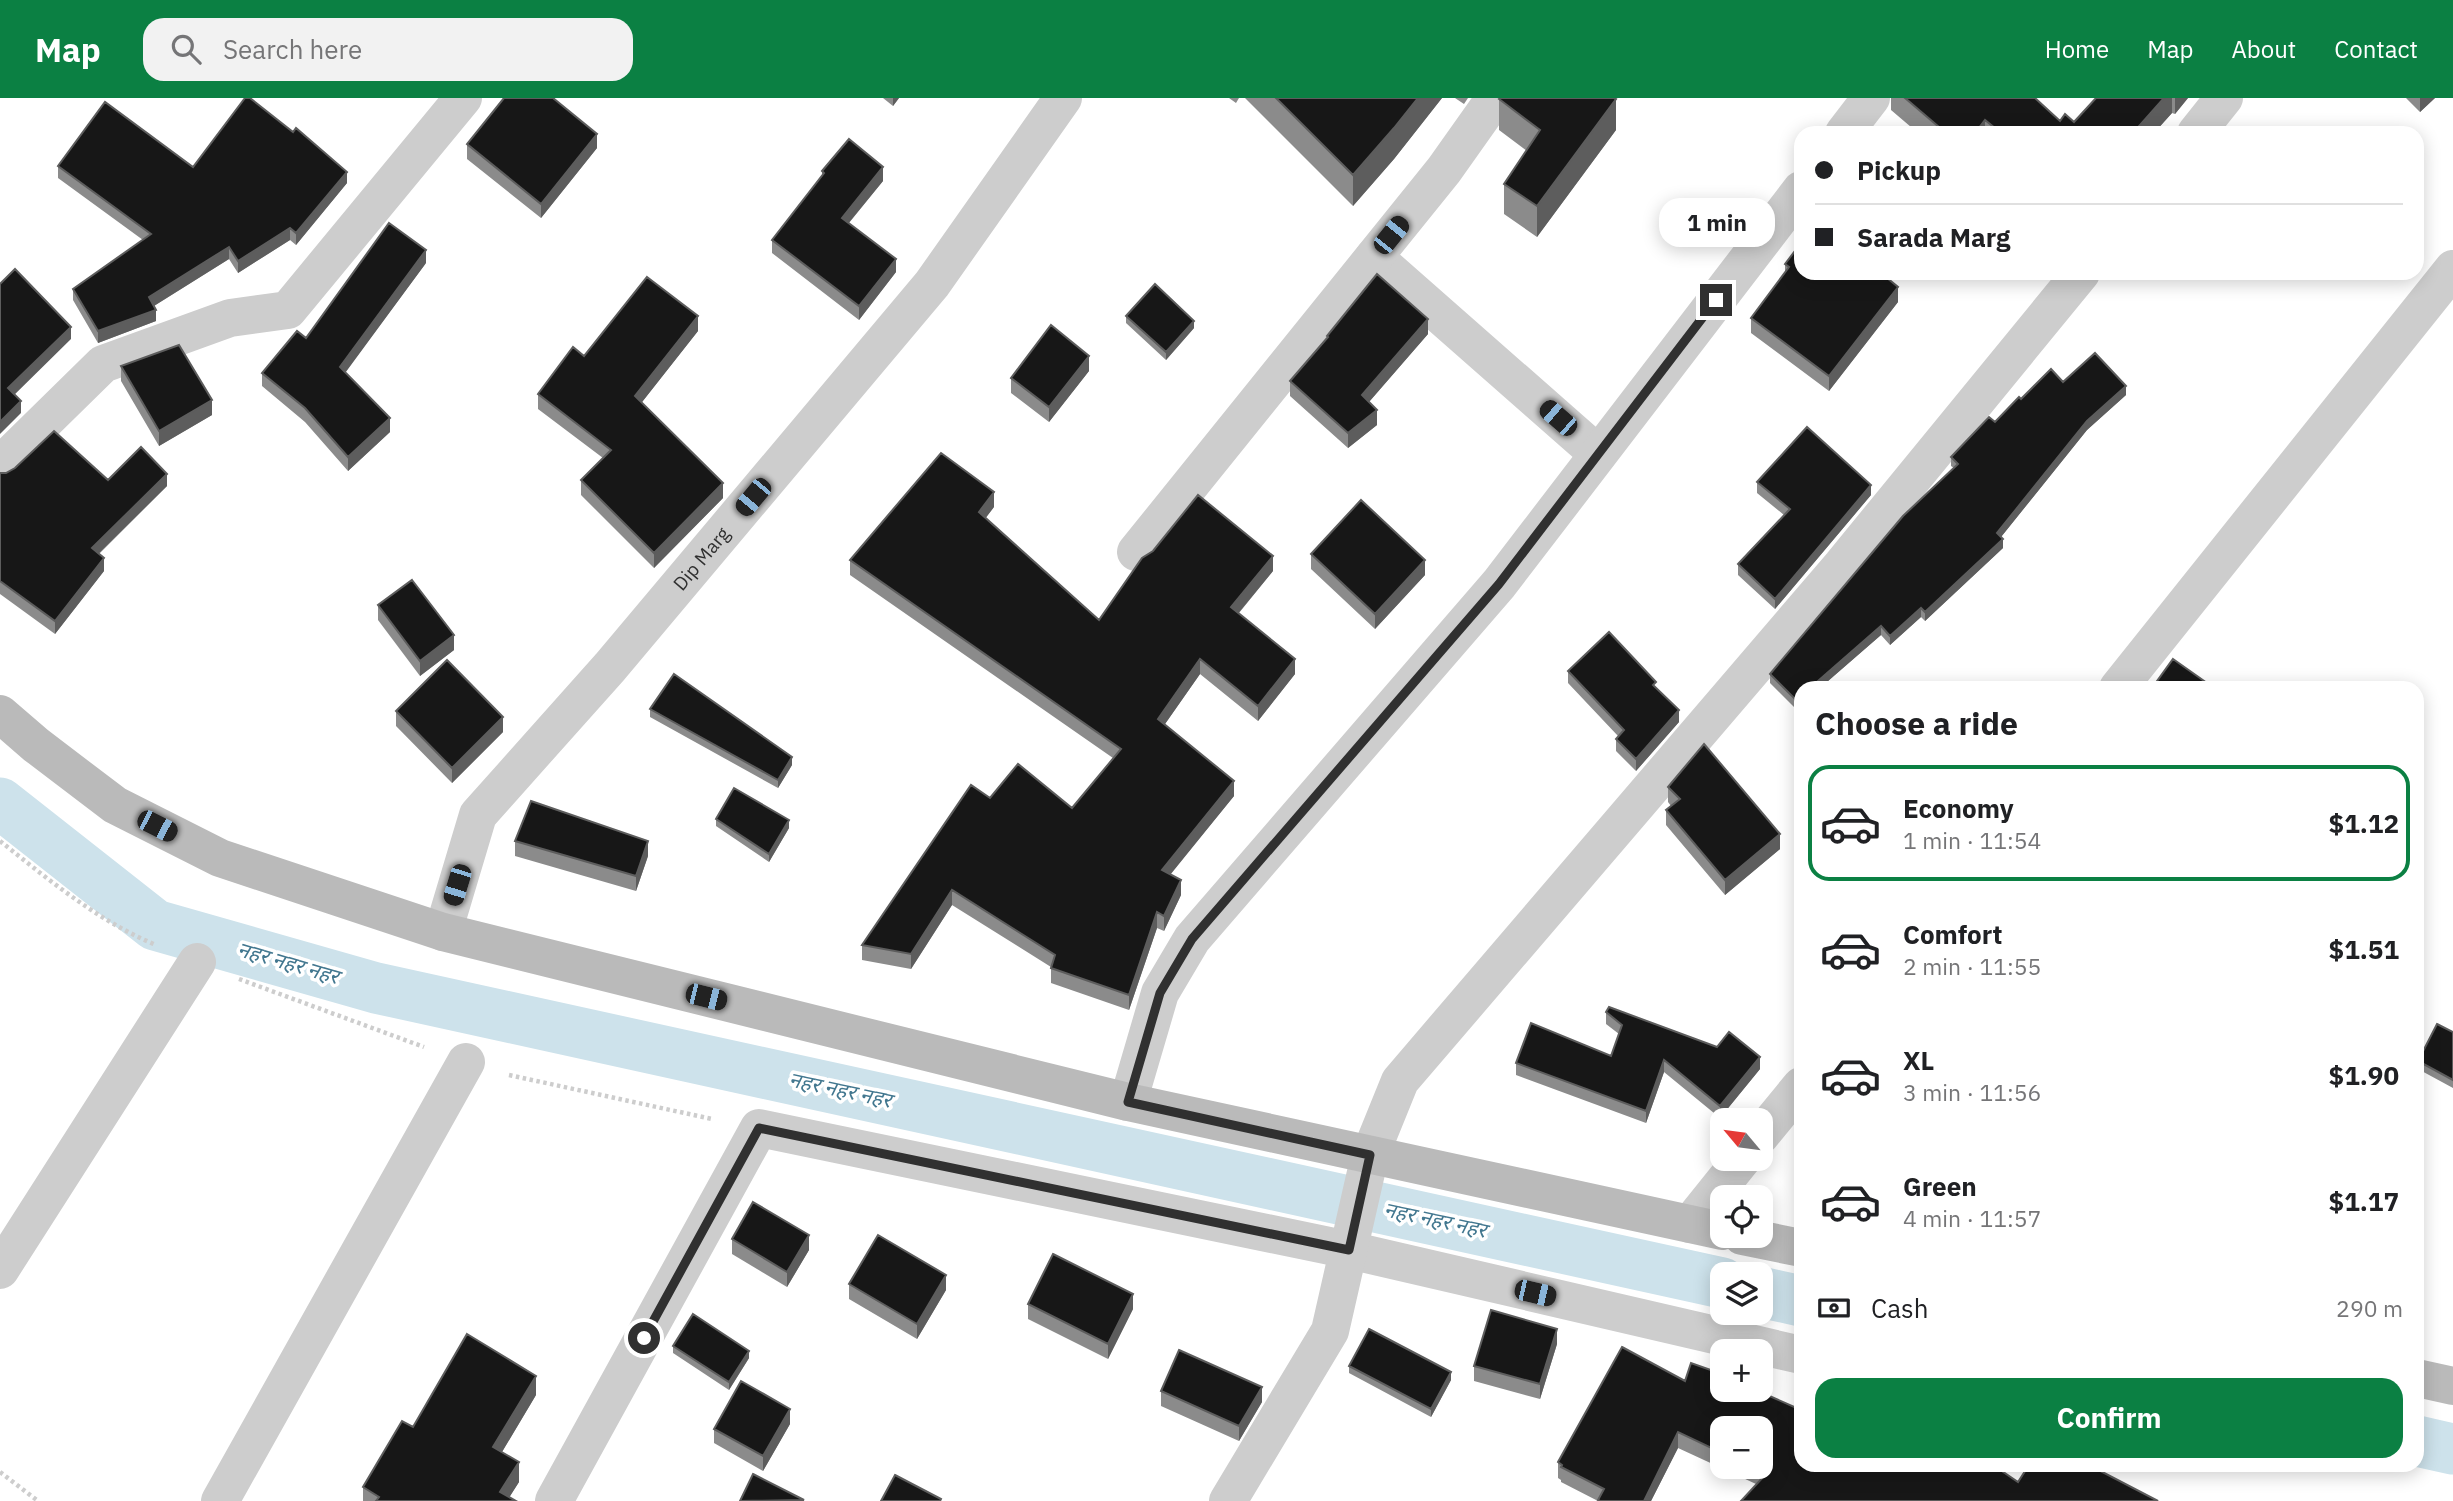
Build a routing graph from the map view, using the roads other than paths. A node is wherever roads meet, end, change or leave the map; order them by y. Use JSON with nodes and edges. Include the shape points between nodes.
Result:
{"nodes":[{"id":1,"x":463,"y":98,"type":"edge"},
{"id":2,"x":1063,"y":98,"type":"edge"},
{"id":3,"x":1495,"y":98,"type":"edge"},
{"id":4,"x":1871,"y":98,"type":"edge"},
{"id":5,"x":2224,"y":98,"type":"edge"},
{"id":6,"x":1849,"y":126,"type":"edge"},
{"id":7,"x":2202,"y":126,"type":"edge"},
{"id":8,"x":1794,"y":199,"type":"edge"},
{"id":9,"x":1374,"y":257,"type":"junction"},
{"id":10,"x":2075,"y":280,"type":"edge"},
{"id":11,"x":2448,"y":286,"type":"edge"},
{"id":12,"x":1598,"y":454,"type":"junction"},
{"id":13,"x":0,"y":465,"type":"edge"},
{"id":14,"x":1136,"y":552,"type":"dead end"},
{"id":15,"x":2124,"y":681,"type":"edge"},
{"id":16,"x":0,"y":714,"type":"edge"},
{"id":17,"x":443,"y":932,"type":"junction"},
{"id":18,"x":197,"y":961,"type":"road end"},
{"id":19,"x":466,"y":1062,"type":"road end"},
{"id":20,"x":1794,"y":1095,"type":"edge"},
{"id":21,"x":1128,"y":1102,"type":"junction"},
{"id":22,"x":1773,"y":1120,"type":"edge"},
{"id":23,"x":1368,"y":1165,"type":"junction"},
{"id":24,"x":1736,"y":1171,"type":"edge"},
{"id":25,"x":1706,"y":1228,"type":"edge"},
{"id":26,"x":1773,"y":1242,"type":"edge"},
{"id":27,"x":1350,"y":1244,"type":"junction"},
{"id":28,"x":1794,"y":1247,"type":"edge"},
{"id":29,"x":0,"y":1270,"type":"edge"},
{"id":30,"x":1794,"y":1353,"type":"edge"},
{"id":31,"x":2424,"y":1380,"type":"edge"},
{"id":32,"x":2453,"y":1386,"type":"edge"},
{"id":33,"x":220,"y":1501,"type":"edge"},
{"id":34,"x":554,"y":1501,"type":"edge"},
{"id":35,"x":1228,"y":1501,"type":"edge"}],
"edges":[{"from":1,"to":13,"type":"street","via":[[288,310],[230,318],[103,364]]},
{"from":2,"to":17,"type":"street","name":"Dip Marg","via":[[932,284],[610,667],[478,815]]},
{"from":3,"to":9,"type":"street"},
{"from":4,"to":6,"type":"street"},
{"from":5,"to":7,"type":"street"},
{"from":8,"to":12,"type":"street"},
{"from":9,"to":12,"type":"street"},
{"from":9,"to":14,"type":"street"},
{"from":10,"to":23,"type":"street","via":[[1842,565],[1400,1081]]},
{"from":11,"to":15,"type":"street"},
{"from":12,"to":21,"type":"street","via":[[1499,584],[1192,939],[1160,993]]},
{"from":16,"to":17,"type":"main road","via":[[115,805],[220,858]]},
{"from":17,"to":21,"type":"main road"},
{"from":18,"to":29,"type":"street"},
{"from":19,"to":33,"type":"street"},
{"from":20,"to":22,"type":"street"},
{"from":21,"to":23,"type":"main road"},
{"from":23,"to":25,"type":"main road"},
{"from":23,"to":27,"type":"street"},
{"from":24,"to":25,"type":"street"},
{"from":26,"to":28,"type":"main road"},
{"from":27,"to":30,"type":"street"},
{"from":27,"to":34,"type":"street","via":[[759,1128]]},
{"from":27,"to":35,"type":"street","via":[[1330,1331]]},
{"from":31,"to":32,"type":"main road"}]}
